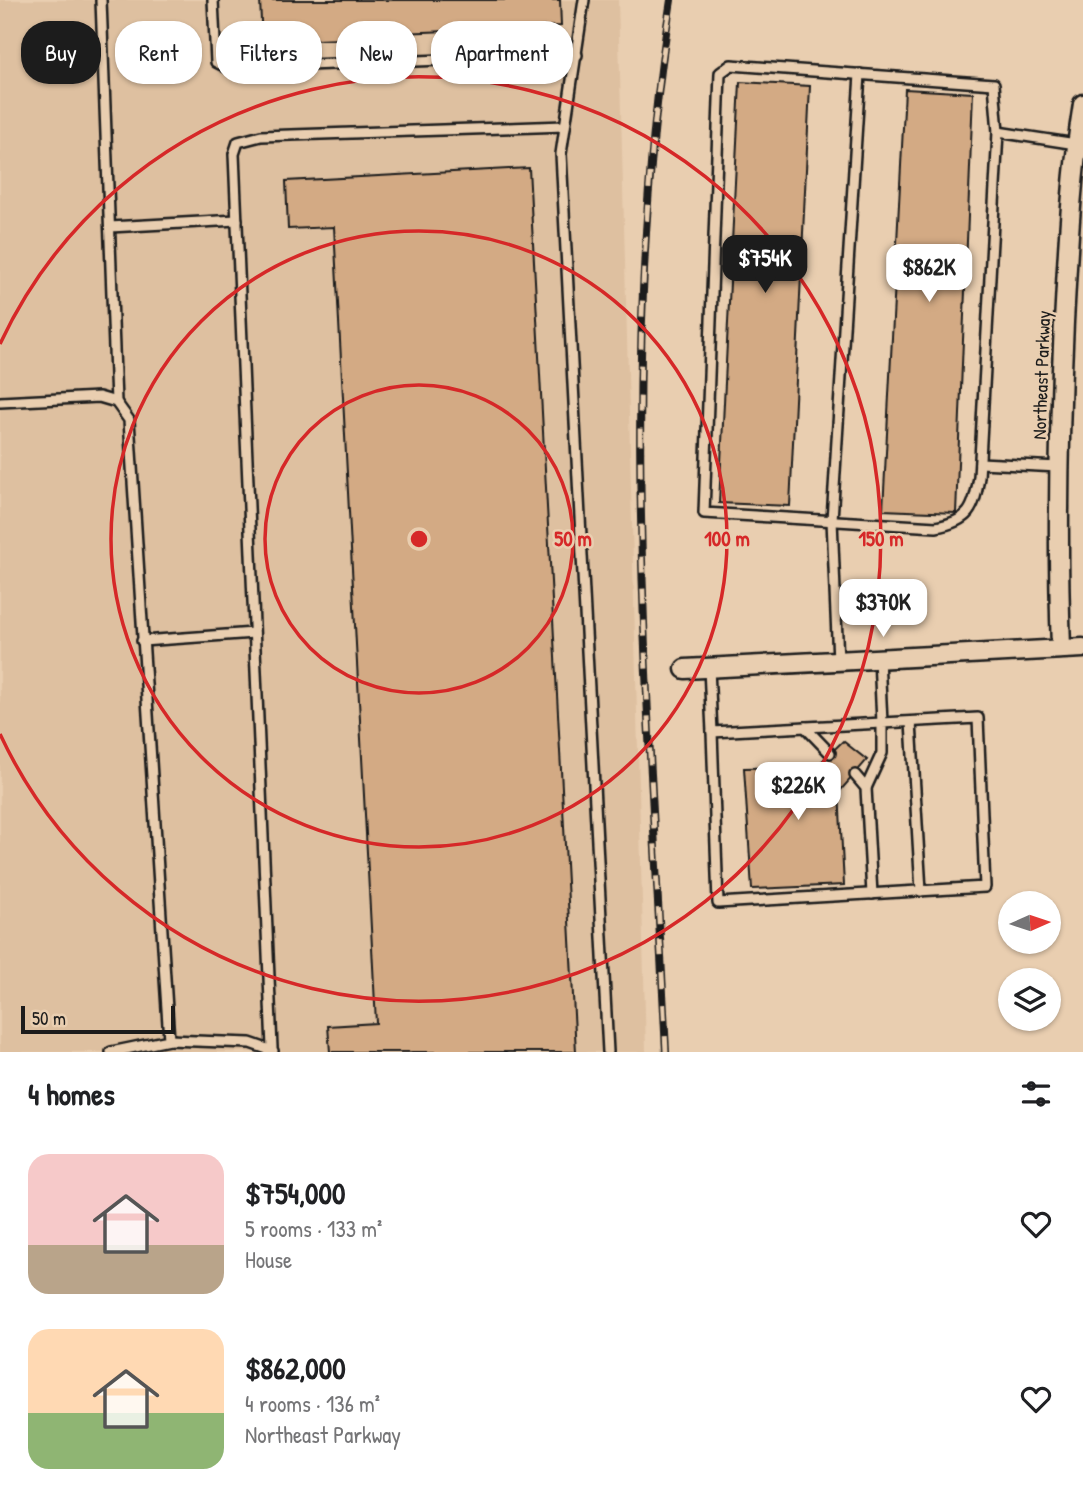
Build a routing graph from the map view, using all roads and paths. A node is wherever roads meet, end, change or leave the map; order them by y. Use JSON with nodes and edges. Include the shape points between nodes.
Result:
{"nodes":[{"id":1,"x":101,"y":0,"type":"edge"},
{"id":2,"x":213,"y":0,"type":"edge"},
{"id":3,"x":583,"y":0,"type":"edge"},
{"id":4,"x":577,"y":55,"type":"junction"},
{"id":5,"x":860,"y":74,"type":"junction"},
{"id":6,"x":1083,"y":104,"type":"edge"},
{"id":7,"x":565,"y":126,"type":"junction"},
{"id":8,"x":998,"y":131,"type":"junction"},
{"id":9,"x":1076,"y":144,"type":"junction"},
{"id":10,"x":237,"y":220,"type":"junction"},
{"id":11,"x":110,"y":228,"type":"junction"},
{"id":12,"x":0,"y":402,"type":"edge"},
{"id":13,"x":116,"y":402,"type":"junction"},
{"id":14,"x":979,"y":463,"type":"junction"},
{"id":15,"x":1059,"y":467,"type":"junction"},
{"id":16,"x":832,"y":520,"type":"junction"},
{"id":17,"x":254,"y":633,"type":"junction"},
{"id":18,"x":142,"y":642,"type":"junction"},
{"id":19,"x":1061,"y":648,"type":"junction"},
{"id":20,"x":1083,"y":648,"type":"edge"},
{"id":21,"x":879,"y":658,"type":"junction"},
{"id":22,"x":838,"y":661,"type":"junction"},
{"id":23,"x":709,"y":668,"type":"junction"},
{"id":24,"x":685,"y":669,"type":"dead end"},
{"id":25,"x":911,"y":722,"type":"junction"},
{"id":26,"x":882,"y":723,"type":"junction"},
{"id":27,"x":805,"y":727,"type":"junction"},
{"id":28,"x":712,"y":732,"type":"junction"},
{"id":29,"x":831,"y":753,"type":"dead end"},
{"id":30,"x":855,"y":775,"type":"dead end"},
{"id":31,"x":866,"y":788,"type":"junction"},
{"id":32,"x":920,"y":891,"type":"junction"},
{"id":33,"x":872,"y":894,"type":"junction"},
{"id":34,"x":169,"y":1040,"type":"junction"},
{"id":35,"x":273,"y":1050,"type":"edge"},
{"id":36,"x":111,"y":1052,"type":"edge"},
{"id":37,"x":608,"y":1052,"type":"edge"}],
"edges":[{"from":1,"to":11,"type":"lane"},
{"from":2,"to":4,"type":"lane","via":[[216,62],[228,68]]},
{"from":3,"to":4,"type":"lane"},
{"from":4,"to":7,"type":"lane"},
{"from":5,"to":8,"type":"lane","via":[[994,84]]},
{"from":5,"to":16,"type":"lane"},
{"from":5,"to":16,"type":"lane","via":[[731,65],[720,73],[704,513]]},
{"from":6,"to":9,"type":"street","name":"Northeast Parkway"},
{"from":7,"to":10,"type":"lane","via":[[261,135],[238,142],[234,154]]},
{"from":7,"to":37,"type":"lane","via":[[561,154]]},
{"from":8,"to":9,"type":"lane"},
{"from":8,"to":14,"type":"lane"},
{"from":9,"to":15,"type":"street","name":"Northeast Parkway"},
{"from":10,"to":11,"type":"lane"},
{"from":10,"to":17,"type":"lane"},
{"from":11,"to":13,"type":"lane"},
{"from":12,"to":13,"type":"lane","via":[[99,397]]},
{"from":13,"to":18,"type":"lane","via":[[129,420]]},
{"from":14,"to":15,"type":"lane"},
{"from":14,"to":16,"type":"lane","via":[[973,504],[957,523],[936,527]]},
{"from":15,"to":19,"type":"street","name":"Northeast Parkway"},
{"from":16,"to":22,"type":"lane"},
{"from":17,"to":18,"type":"lane"},
{"from":17,"to":35,"type":"lane"},
{"from":18,"to":34,"type":"lane"},
{"from":19,"to":20,"type":"street"},
{"from":19,"to":21,"type":"street"},
{"from":21,"to":22,"type":"street"},
{"from":21,"to":26,"type":"lane"},
{"from":22,"to":23,"type":"street"},
{"from":23,"to":24,"type":"street"},
{"from":23,"to":28,"type":"lane"},
{"from":25,"to":26,"type":"lane"},
{"from":25,"to":32,"type":"lane"},
{"from":25,"to":32,"type":"lane","via":[[978,718],[985,887]]},
{"from":26,"to":27,"type":"lane"},
{"from":26,"to":31,"type":"lane","via":[[882,753]]},
{"from":27,"to":28,"type":"lane"},
{"from":27,"to":29,"type":"lane"},
{"from":28,"to":33,"type":"lane","via":[[718,903]]},
{"from":30,"to":31,"type":"lane"},
{"from":31,"to":33,"type":"lane"},
{"from":32,"to":33,"type":"lane"},
{"from":34,"to":35,"type":"lane","via":[[250,1043]]},
{"from":34,"to":36,"type":"lane"}]}
